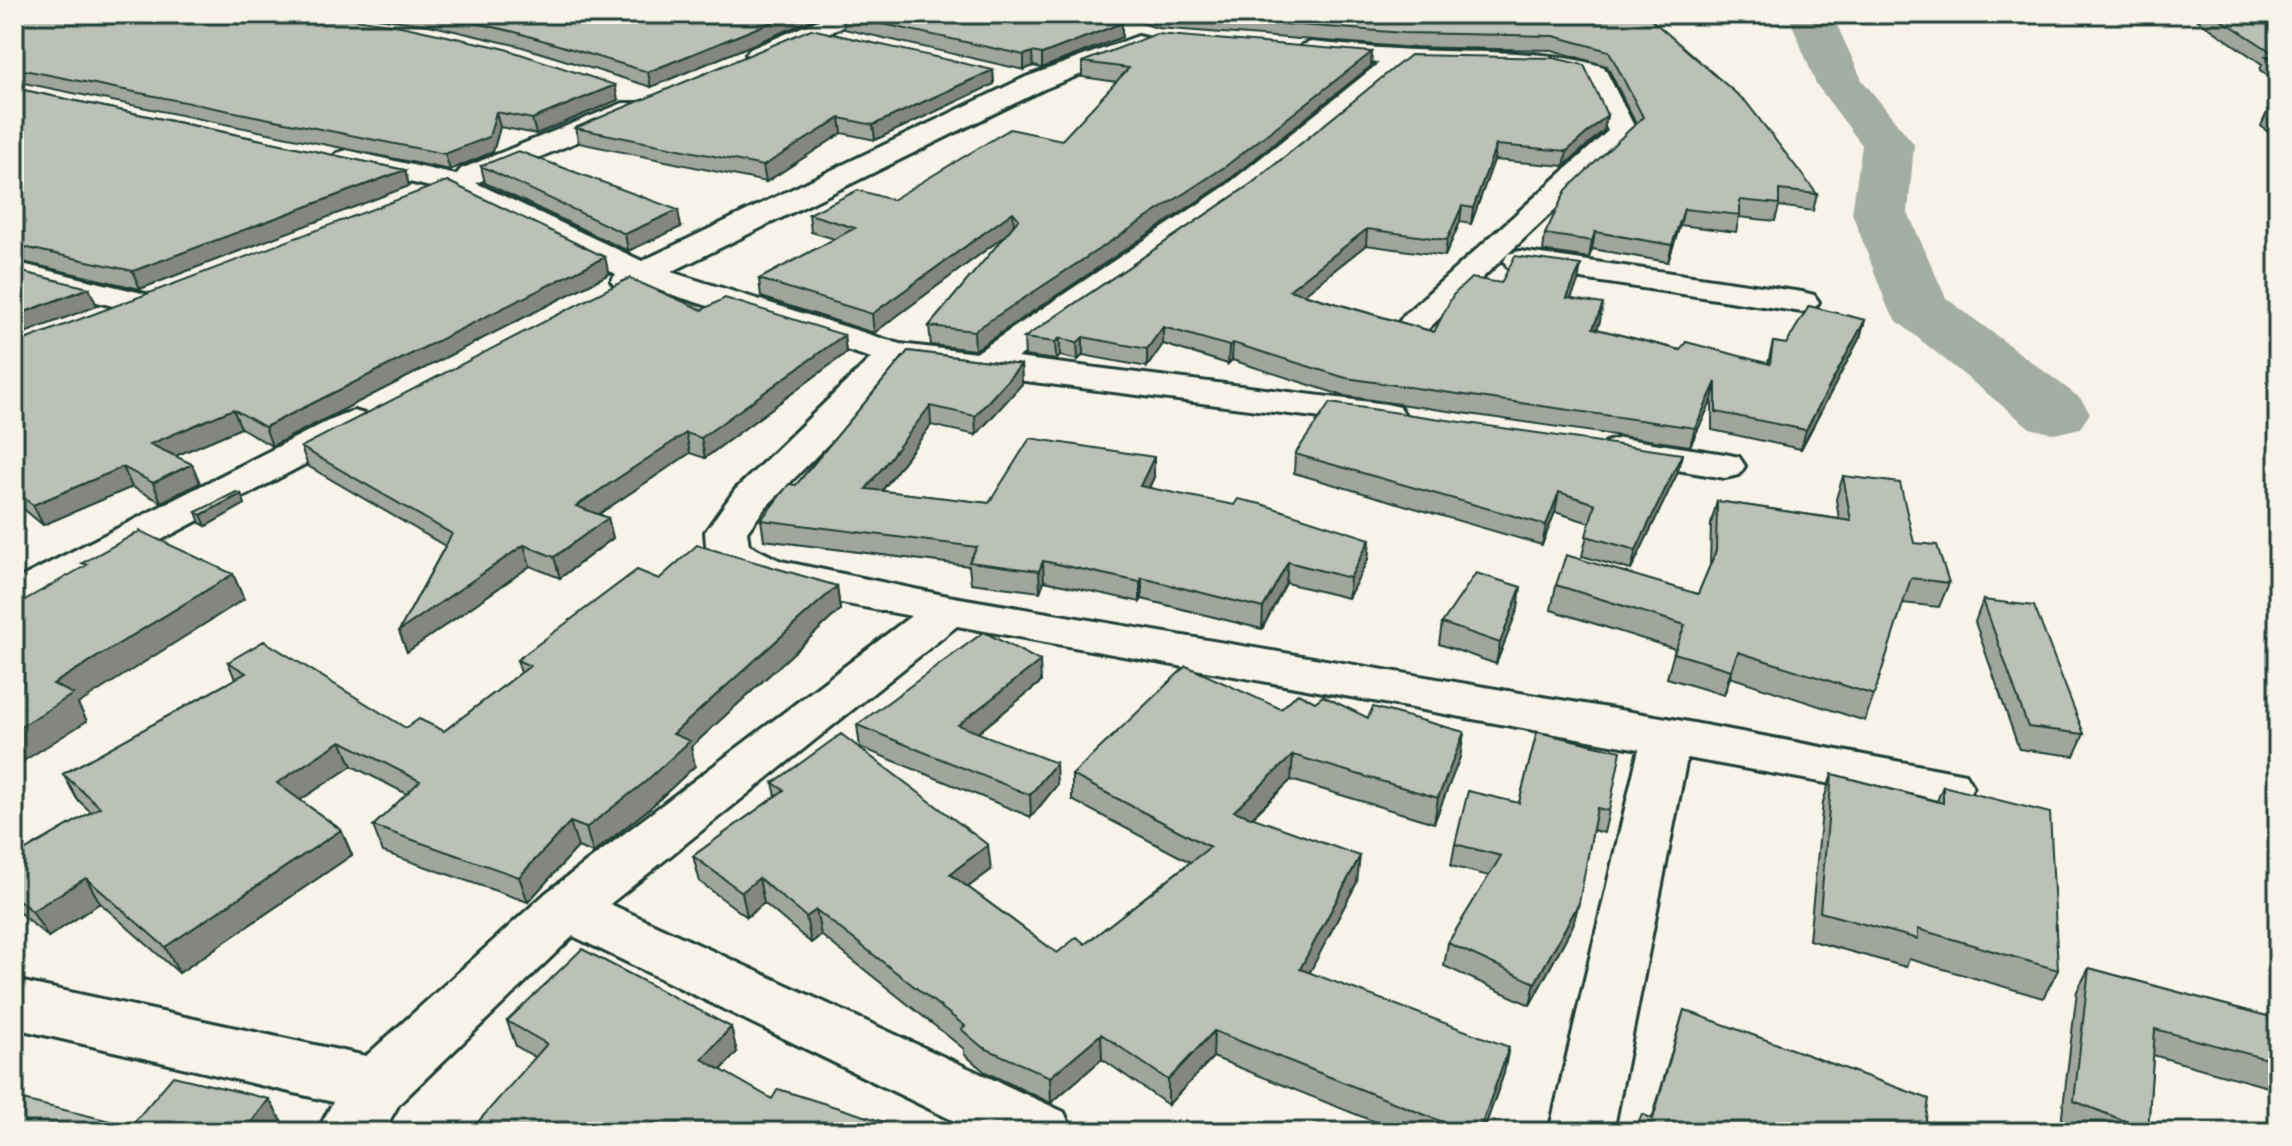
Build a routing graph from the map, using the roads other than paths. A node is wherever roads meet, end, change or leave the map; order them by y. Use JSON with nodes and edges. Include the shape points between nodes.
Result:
{"nodes":[{"id":1,"x":854,"y":28,"type":"edge"},
{"id":2,"x":1150,"y":32,"type":"edge"},
{"id":3,"x":1280,"y":48,"type":"edge"},
{"id":4,"x":1402,"y":58,"type":"junction"},
{"id":5,"x":739,"y":63,"type":"edge"},
{"id":6,"x":990,"y":73,"type":"edge"},
{"id":7,"x":1035,"y":83,"type":"junction"},
{"id":8,"x":612,"y":86,"type":"edge"},
{"id":9,"x":319,"y":153,"type":"edge"},
{"id":10,"x":453,"y":183,"type":"junction"},
{"id":11,"x":409,"y":200,"type":"edge"},
{"id":12,"x":1490,"y":256,"type":"junction"},
{"id":13,"x":14,"y":272,"type":"edge"},
{"id":14,"x":642,"y":274,"type":"junction"},
{"id":15,"x":600,"y":295,"type":"edge"},
{"id":16,"x":1802,"y":302,"type":"dead end"},
{"id":17,"x":99,"y":320,"type":"edge"},
{"id":18,"x":1416,"y":322,"type":"dead end"},
{"id":19,"x":896,"y":354,"type":"junction"},
{"id":20,"x":984,"y":364,"type":"junction"},
{"id":21,"x":377,"y":411,"type":"edge"},
{"id":22,"x":1426,"y":421,"type":"edge"},
{"id":23,"x":1583,"y":445,"type":"edge"},
{"id":24,"x":1725,"y":466,"type":"dead end"},
{"id":25,"x":14,"y":599,"type":"edge"},
{"id":26,"x":948,"y":610,"type":"junction"},
{"id":27,"x":1667,"y":735,"type":"junction"},
{"id":28,"x":1947,"y":787,"type":"edge"},
{"id":29,"x":566,"y":908,"type":"junction"},
{"id":30,"x":14,"y":1004,"type":"edge"},
{"id":31,"x":363,"y":1109,"type":"edge"},
{"id":32,"x":1041,"y":1132,"type":"edge"},
{"id":33,"x":1581,"y":1132,"type":"edge"}],
"edges":[{"from":1,"to":5,"type":"street","via":[[809,32]]},
{"from":2,"to":7,"type":"street"},
{"from":3,"to":4,"type":"street"},
{"from":4,"to":12,"type":"street","via":[[1577,65],[1595,72],[1623,132]]},
{"from":4,"to":20,"type":"street","via":[[1238,191]]},
{"from":6,"to":7,"type":"street"},
{"from":7,"to":14,"type":"street"},
{"from":8,"to":10,"type":"street","via":[[655,100]]},
{"from":9,"to":10,"type":"street"},
{"from":10,"to":11,"type":"street"},
{"from":10,"to":14,"type":"street"},
{"from":12,"to":16,"type":"street"},
{"from":12,"to":18,"type":"street"},
{"from":13,"to":17,"type":"street","via":[[156,298]]},
{"from":14,"to":15,"type":"street"},
{"from":14,"to":19,"type":"street"},
{"from":19,"to":20,"type":"street"},
{"from":19,"to":26,"type":"street","via":[[750,499],[726,532],[728,551],[767,571]]},
{"from":20,"to":22,"type":"street"},
{"from":21,"to":25,"type":"street"},
{"from":23,"to":24,"type":"street"},
{"from":26,"to":27,"type":"street"},
{"from":26,"to":29,"type":"street"},
{"from":27,"to":28,"type":"street"},
{"from":27,"to":33,"type":"street"},
{"from":29,"to":31,"type":"street"},
{"from":29,"to":32,"type":"street"},
{"from":30,"to":31,"type":"street"}]}
